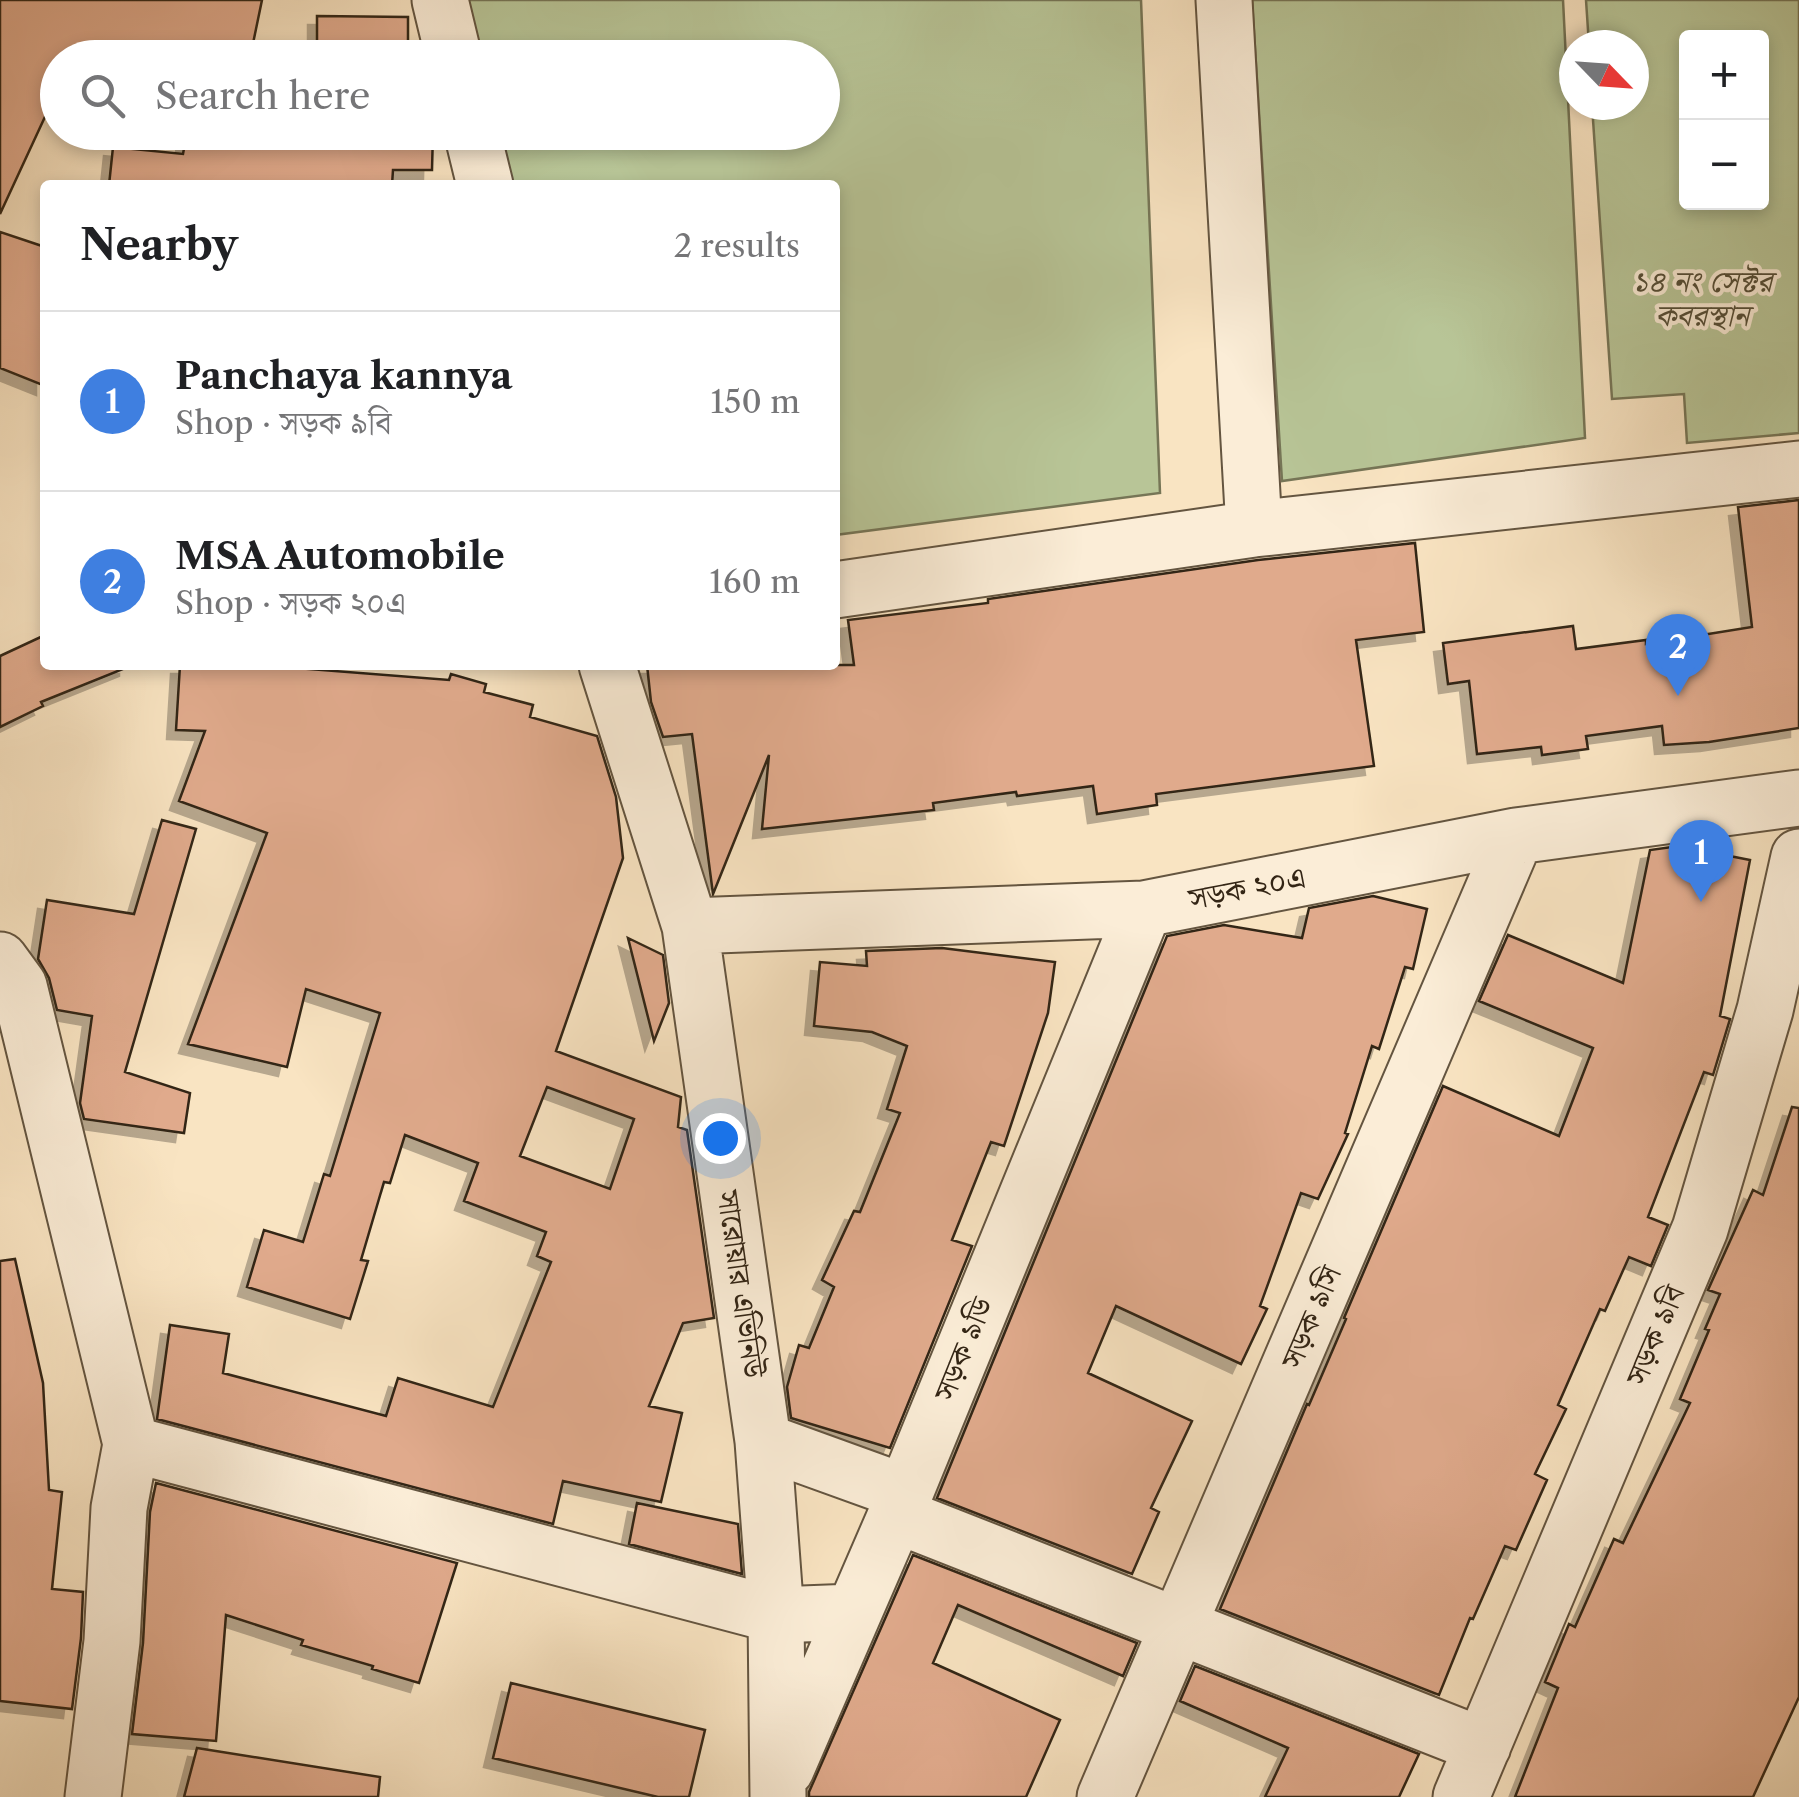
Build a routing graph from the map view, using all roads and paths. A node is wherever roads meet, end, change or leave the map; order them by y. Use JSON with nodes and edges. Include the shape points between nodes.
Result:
{"nodes":[{"id":1,"x":440,"y":0,"type":"edge"},
{"id":2,"x":1224,"y":0,"type":"edge"},
{"id":3,"x":450,"y":40,"type":"edge"},
{"id":4,"x":477,"y":150,"type":"edge"},
{"id":5,"x":485,"y":180,"type":"edge"},
{"id":6,"x":1799,"y":468,"type":"edge"},
{"id":7,"x":1254,"y":528,"type":"junction"},
{"id":8,"x":840,"y":589,"type":"edge"},
{"id":9,"x":608,"y":670,"type":"edge"},
{"id":10,"x":1799,"y":798,"type":"edge"},
{"id":11,"x":1516,"y":836,"type":"junction"},
{"id":12,"x":1799,"y":857,"type":"edge"},
{"id":13,"x":1144,"y":909,"type":"junction"},
{"id":14,"x":690,"y":926,"type":"junction"},
{"id":15,"x":0,"y":960,"type":"edge"},
{"id":16,"x":763,"y":1440,"type":"junction"},
{"id":17,"x":131,"y":1444,"type":"junction"},
{"id":18,"x":900,"y":1504,"type":"junction"},
{"id":19,"x":854,"y":1612,"type":"junction"},
{"id":20,"x":776,"y":1615,"type":"junction"},
{"id":21,"x":1179,"y":1625,"type":"junction"},
{"id":22,"x":1482,"y":1746,"type":"junction"},
{"id":23,"x":778,"y":1792,"type":"edge"},
{"id":24,"x":93,"y":1797,"type":"edge"},
{"id":25,"x":1105,"y":1797,"type":"edge"},
{"id":26,"x":1460,"y":1797,"type":"edge"}],
"edges":[{"from":1,"to":3,"type":"street"},
{"from":2,"to":7,"type":"street"},
{"from":4,"to":5,"type":"street"},
{"from":6,"to":7,"type":"street"},
{"from":7,"to":8,"type":"street"},
{"from":9,"to":14,"type":"street","name":"সারোয়ার এভিনিউ"},
{"from":10,"to":11,"type":"street","name":"সড়ক ২০এ"},
{"from":11,"to":13,"type":"street","name":"সড়ক ২০এ"},
{"from":11,"to":21,"type":"street","name":"সড়ক ৯সি"},
{"from":12,"to":22,"type":"street","name":"সড়ক ৯বি","via":[[1765,1010],[1700,1229]]},
{"from":13,"to":14,"type":"street","name":"সড়ক ২০এ"},
{"from":13,"to":18,"type":"street","name":"সড়ক ৯ডি"},
{"from":14,"to":16,"type":"street","name":"সারোয়ার এভিনিউ"},
{"from":15,"to":17,"type":"street","via":[[18,986]]},
{"from":16,"to":18,"type":"street"},
{"from":16,"to":20,"type":"street","name":"সারোয়ার এভিনিউ"},
{"from":17,"to":20,"type":"street"},
{"from":17,"to":24,"type":"street","via":[[119,1508]]},
{"from":18,"to":19,"type":"street","name":"সড়ক ৯ডি"},
{"from":18,"to":21,"type":"street"},
{"from":19,"to":20,"type":"street"},
{"from":19,"to":23,"type":"street","name":"সড়ক ৯ডি"},
{"from":20,"to":23,"type":"street","name":"সারোয়ার এভিনিউ"},
{"from":21,"to":22,"type":"street"},
{"from":21,"to":25,"type":"street","name":"সড়ক ৯সি"},
{"from":22,"to":26,"type":"street","name":"সড়ক ৯বি"}]}
